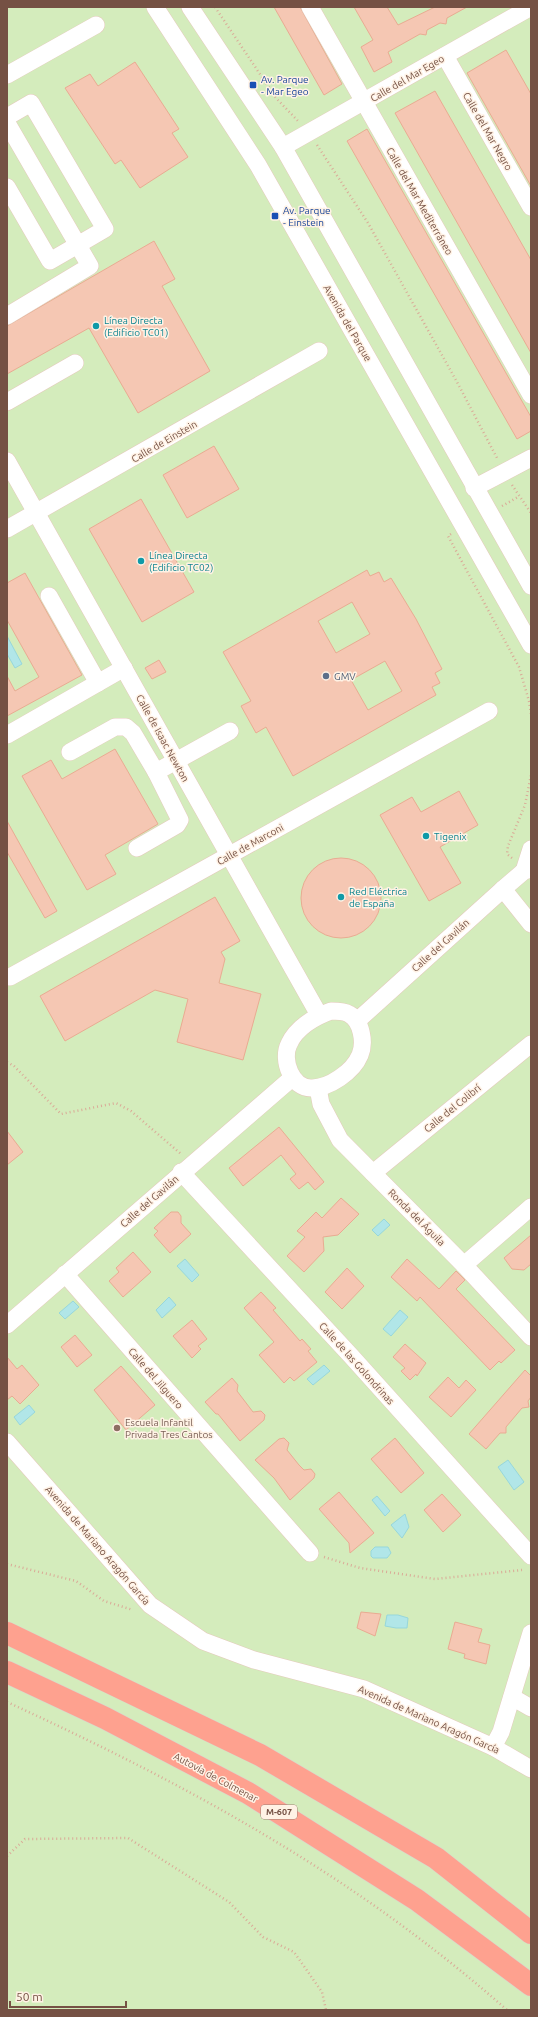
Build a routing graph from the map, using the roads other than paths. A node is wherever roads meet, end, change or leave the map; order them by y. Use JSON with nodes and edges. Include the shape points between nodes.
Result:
{"nodes":[{"id":1,"x":155,"y":7,"type":"edge"},
{"id":2,"x":190,"y":7,"type":"edge"},
{"id":3,"x":310,"y":7,"type":"edge"},
{"id":4,"x":531,"y":7,"type":"edge"},
{"id":5,"x":96,"y":25,"type":"dead end"},
{"id":6,"x":445,"y":56,"type":"junction"},
{"id":7,"x":7,"y":75,"type":"edge"},
{"id":8,"x":364,"y":102,"type":"junction"},
{"id":9,"x":7,"y":117,"type":"edge"},
{"id":10,"x":7,"y":123,"type":"edge"},
{"id":11,"x":283,"y":147,"type":"junction"},
{"id":12,"x":7,"y":187,"type":"edge"},
{"id":13,"x":531,"y":206,"type":"edge"},
{"id":14,"x":78,"y":245,"type":"junction"},
{"id":15,"x":7,"y":316,"type":"edge"},
{"id":16,"x":320,"y":351,"type":"dead end"},
{"id":17,"x":76,"y":363,"type":"dead end"},
{"id":18,"x":531,"y":395,"type":"edge"},
{"id":19,"x":7,"y":402,"type":"edge"},
{"id":20,"x":531,"y":458,"type":"edge"},
{"id":21,"x":7,"y":461,"type":"edge"},
{"id":22,"x":474,"y":488,"type":"junction"},
{"id":23,"x":36,"y":512,"type":"junction"},
{"id":24,"x":7,"y":529,"type":"edge"},
{"id":25,"x":531,"y":586,"type":"edge"},
{"id":26,"x":49,"y":596,"type":"dead end"},
{"id":27,"x":531,"y":645,"type":"edge"},
{"id":28,"x":124,"y":668,"type":"junction"},
{"id":29,"x":98,"y":683,"type":"junction"},
{"id":30,"x":489,"y":711,"type":"dead end"},
{"id":31,"x":230,"y":731,"type":"dead end"},
{"id":32,"x":7,"y":735,"type":"edge"},
{"id":33,"x":70,"y":752,"type":"dead end"},
{"id":34,"x":176,"y":761,"type":"junction"},
{"id":35,"x":156,"y":772,"type":"junction"},
{"id":36,"x":138,"y":848,"type":"dead end"},
{"id":37,"x":531,"y":849,"type":"edge"},
{"id":38,"x":230,"y":855,"type":"junction"},
{"id":39,"x":527,"y":870,"type":"edge"},
{"id":40,"x":503,"y":889,"type":"junction"},
{"id":41,"x":531,"y":924,"type":"edge"},
{"id":42,"x":10,"y":976,"type":"dead end"},
{"id":43,"x":319,"y":1015,"type":"junction"},
{"id":44,"x":357,"y":1021,"type":"junction"},
{"id":45,"x":531,"y":1044,"type":"edge"},
{"id":46,"x":292,"y":1078,"type":"junction"},
{"id":47,"x":318,"y":1088,"type":"junction"},
{"id":48,"x":187,"y":1168,"type":"junction"},
{"id":49,"x":373,"y":1173,"type":"junction"},
{"id":50,"x":531,"y":1207,"type":"edge"},
{"id":51,"x":464,"y":1265,"type":"junction"},
{"id":52,"x":65,"y":1274,"type":"junction"},
{"id":53,"x":7,"y":1325,"type":"edge"},
{"id":54,"x":531,"y":1337,"type":"edge"},
{"id":55,"x":7,"y":1442,"type":"edge"},
{"id":56,"x":310,"y":1553,"type":"road end"},
{"id":57,"x":530,"y":1563,"type":"edge"},
{"id":58,"x":7,"y":1633,"type":"edge"},
{"id":59,"x":531,"y":1633,"type":"edge"},
{"id":60,"x":7,"y":1672,"type":"edge"},
{"id":61,"x":512,"y":1697,"type":"junction"},
{"id":62,"x":531,"y":1708,"type":"edge"},
{"id":63,"x":494,"y":1747,"type":"junction"},
{"id":64,"x":531,"y":1769,"type":"edge"},
{"id":65,"x":436,"y":1858,"type":"junction"},
{"id":66,"x":531,"y":1913,"type":"edge"},
{"id":67,"x":531,"y":1933,"type":"edge"},
{"id":68,"x":531,"y":1985,"type":"edge"}],
"edges":[{"from":1,"to":27,"type":"street","name":"Avenida del Parque","via":[[261,170]]},
{"from":2,"to":11,"type":"street"},
{"from":3,"to":8,"type":"street","name":"Calle del Mar Mediterráneo"},
{"from":4,"to":6,"type":"street","name":"Calle del Mar Egeo"},
{"from":5,"to":7,"type":"street"},
{"from":6,"to":8,"type":"street","name":"Calle del Mar Egeo"},
{"from":6,"to":13,"type":"street","name":"Calle del Mar Negro"},
{"from":8,"to":11,"type":"street","name":"Calle del Mar Egeo"},
{"from":8,"to":18,"type":"street","name":"Calle del Mar Mediterráneo"},
{"from":9,"to":14,"type":"street","via":[[31,103],[105,229]]},
{"from":10,"to":14,"type":"street"},
{"from":11,"to":22,"type":"street"},
{"from":12,"to":14,"type":"street","via":[[50,261]]},
{"from":14,"to":15,"type":"street","via":[[90,266]]},
{"from":16,"to":23,"type":"street","name":"Calle de Einstein"},
{"from":17,"to":19,"type":"street"},
{"from":20,"to":22,"type":"street"},
{"from":21,"to":23,"type":"street","name":"Calle de Isaac Newton"},
{"from":22,"to":25,"type":"street"},
{"from":23,"to":24,"type":"street","name":"Calle de Einstein"},
{"from":23,"to":28,"type":"street","name":"Calle de Isaac Newton"},
{"from":26,"to":29,"type":"street"},
{"from":28,"to":29,"type":"street"},
{"from":28,"to":34,"type":"street","name":"Calle de Isaac Newton"},
{"from":29,"to":32,"type":"street"},
{"from":30,"to":38,"type":"street","name":"Calle de Marconi"},
{"from":31,"to":34,"type":"street"},
{"from":33,"to":35,"type":"street","via":[[115,727],[126,726],[133,733]]},
{"from":34,"to":35,"type":"street"},
{"from":34,"to":38,"type":"street","name":"Calle de Isaac Newton"},
{"from":35,"to":36,"type":"street","via":[[180,820],[177,825]]},
{"from":37,"to":39,"type":"street"},
{"from":38,"to":42,"type":"street","name":"Calle de Marconi"},
{"from":38,"to":43,"type":"street","name":"Calle de Isaac Newton"},
{"from":39,"to":40,"type":"street","name":"Calle del Gavilán"},
{"from":40,"to":41,"type":"street"},
{"from":40,"to":44,"type":"street","name":"Calle del Gavilán"},
{"from":43,"to":44,"type":"street","via":[[331,1011],[342,1012],[350,1014]]},
{"from":43,"to":46,"type":"street","via":[[293,1036],[288,1046],[286,1056]]},
{"from":44,"to":47,"type":"street","via":[[362,1039],[360,1057],[339,1078]]},
{"from":45,"to":49,"type":"street","name":"Calle del Colibrí"},
{"from":46,"to":47,"type":"street","via":[[308,1088]]},
{"from":46,"to":48,"type":"street","name":"Calle del Gavilán"},
{"from":47,"to":49,"type":"street","name":"Ronda del Águila","via":[[321,1104],[340,1140]]},
{"from":48,"to":52,"type":"street","name":"Calle del Gavilán"},
{"from":48,"to":57,"type":"street","name":"Calle de las Golondrinas"},
{"from":49,"to":51,"type":"street","name":"Ronda del Águila"},
{"from":50,"to":51,"type":"street"},
{"from":51,"to":54,"type":"street","name":"Ronda del Águila"},
{"from":52,"to":53,"type":"street","name":"Calle del Gavilán"},
{"from":52,"to":56,"type":"street","name":"Calle del Jilguero"},
{"from":55,"to":63,"type":"street","name":"Avenida de Mariano Aragón García","via":[[150,1605],[203,1641],[254,1660],[364,1689]]},
{"from":58,"to":65,"type":"highway","via":[[260,1755]]},
{"from":59,"to":61,"type":"street"},
{"from":60,"to":68,"type":"highway","name":"Autovía de Colmenar","number":"M-607","via":[[105,1718],[248,1793],[417,1900]]},
{"from":61,"to":62,"type":"street"},
{"from":61,"to":63,"type":"street"},
{"from":63,"to":64,"type":"street","name":"Avenida de Mariano Aragón García"},
{"from":65,"to":66,"type":"highway","via":[[509,1896]]},
{"from":65,"to":67,"type":"highway"}]}
